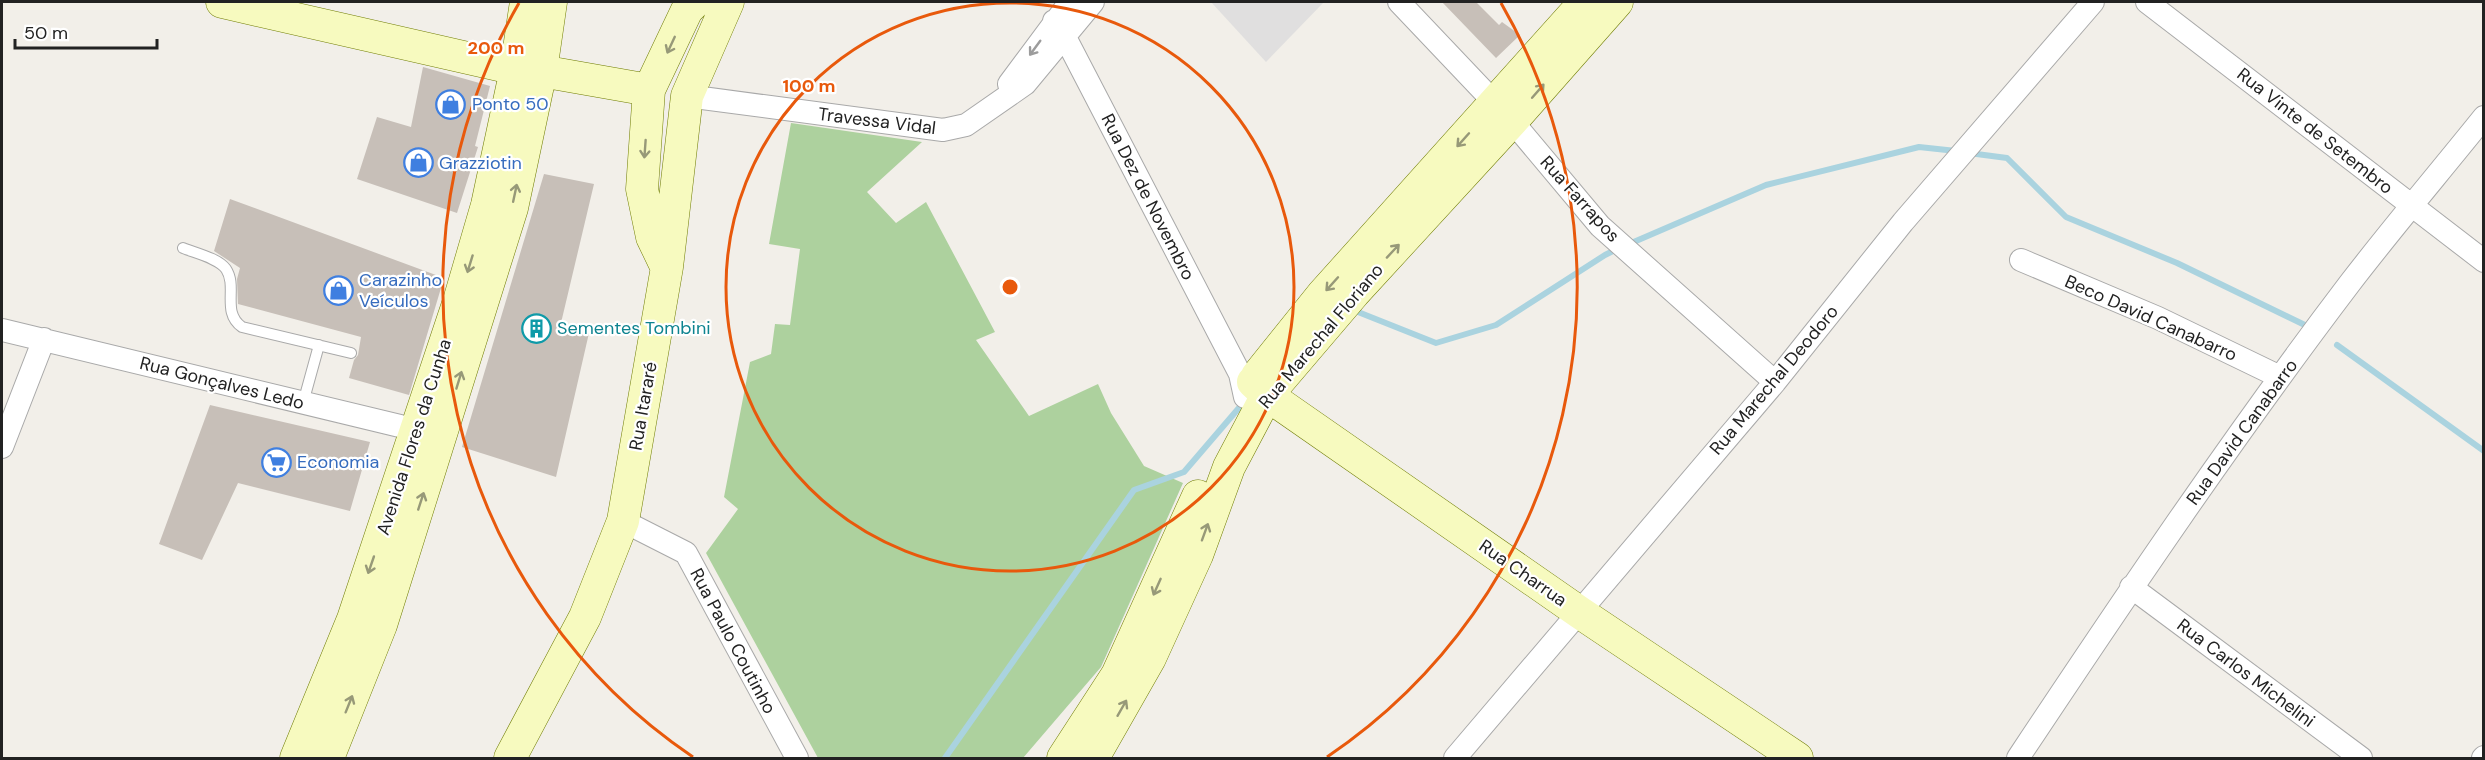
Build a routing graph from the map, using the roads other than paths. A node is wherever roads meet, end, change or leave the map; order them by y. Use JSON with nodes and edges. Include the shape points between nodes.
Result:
{"nodes":[{"id":1,"x":222,"y":2,"type":"edge"},
{"id":2,"x":526,"y":2,"type":"edge"},
{"id":3,"x":551,"y":2,"type":"edge"},
{"id":4,"x":696,"y":2,"type":"edge"},
{"id":5,"x":728,"y":2,"type":"edge"},
{"id":6,"x":1070,"y":2,"type":"edge"},
{"id":7,"x":1093,"y":2,"type":"edge"},
{"id":8,"x":1399,"y":2,"type":"edge"},
{"id":9,"x":2093,"y":2,"type":"edge"},
{"id":10,"x":2147,"y":2,"type":"edge"},
{"id":11,"x":1596,"y":7,"type":"edge"},
{"id":12,"x":1060,"y":29,"type":"junction"},
{"id":13,"x":529,"y":70,"type":"junction"},
{"id":14,"x":650,"y":90,"type":"junction"},
{"id":15,"x":687,"y":96,"type":"junction"},
{"id":16,"x":1503,"y":113,"type":"junction"},
{"id":17,"x":2484,"y":117,"type":"edge"},
{"id":18,"x":2412,"y":207,"type":"junction"},
{"id":19,"x":183,"y":248,"type":"dead end"},
{"id":20,"x":2021,"y":260,"type":"dead end"},
{"id":21,"x":2484,"y":261,"type":"edge"},
{"id":22,"x":667,"y":267,"type":"junction"},
{"id":23,"x":2,"y":330,"type":"edge"},
{"id":24,"x":44,"y":339,"type":"junction"},
{"id":25,"x":319,"y":345,"type":"junction"},
{"id":26,"x":351,"y":353,"type":"dead end"},
{"id":27,"x":2280,"y":377,"type":"junction"},
{"id":28,"x":1774,"y":382,"type":"junction"},
{"id":29,"x":1253,"y":392,"type":"junction"},
{"id":30,"x":303,"y":402,"type":"junction"},
{"id":31,"x":430,"y":433,"type":"junction"},
{"id":32,"x":2,"y":447,"type":"edge"},
{"id":33,"x":623,"y":521,"type":"junction"},
{"id":34,"x":2131,"y":587,"type":"junction"},
{"id":35,"x":1573,"y":619,"type":"junction"},
{"id":36,"x":367,"y":622,"type":"junction"},
{"id":37,"x":1082,"y":753,"type":"edge"},
{"id":38,"x":1777,"y":755,"type":"edge"},
{"id":39,"x":296,"y":759,"type":"edge"},
{"id":40,"x":328,"y":759,"type":"edge"},
{"id":41,"x":510,"y":759,"type":"edge"},
{"id":42,"x":796,"y":759,"type":"edge"},
{"id":43,"x":1455,"y":759,"type":"edge"},
{"id":44,"x":2018,"y":759,"type":"edge"},
{"id":45,"x":2361,"y":759,"type":"edge"}],
"edges":[{"from":1,"to":13,"type":"street"},
{"from":2,"to":13,"type":"street","name":"Avenida Flores da Cunha"},
{"from":3,"to":13,"type":"street","name":"Avenida Flores da Cunha"},
{"from":4,"to":14,"type":"street","one_way":true,"via":[[687,10]]},
{"from":5,"to":15,"type":"street","name":"Rua Itararé"},
{"from":6,"to":12,"type":"street"},
{"from":7,"to":12,"type":"street"},
{"from":8,"to":16,"type":"street","name":"Rua Farrapos"},
{"from":9,"to":28,"type":"street","name":"Rua Marechal Deodoro","via":[[1903,222]]},
{"from":10,"to":18,"type":"street","name":"Rua Vinte de Setembro"},
{"from":11,"to":16,"type":"street","name":"Rua Marechal Floriano"},
{"from":12,"to":15,"type":"street","name":"Travessa Vidal","via":[[991,109],[966,125],[943,130]]},
{"from":12,"to":29,"type":"street","name":"Rua Dez de Novembro"},
{"from":13,"to":14,"type":"street"},
{"from":13,"to":31,"type":"street","name":"Avenida Flores da Cunha","via":[[488,205]]},
{"from":14,"to":22,"type":"street","one_way":true,"via":[[642,189],[652,237]]},
{"from":15,"to":22,"type":"street","name":"Rua Itararé"},
{"from":16,"to":28,"type":"street","name":"Rua Farrapos","via":[[1600,226]]},
{"from":16,"to":29,"type":"street","name":"Rua Marechal Floriano","via":[[1322,295]]},
{"from":17,"to":18,"type":"street","name":"Rua David Canabarro"},
{"from":18,"to":21,"type":"street","name":"Rua Vinte de Setembro"},
{"from":18,"to":27,"type":"street","name":"Rua David Canabarro"},
{"from":19,"to":25,"type":"lane","via":[[225,268],[231,314],[242,327]]},
{"from":20,"to":27,"type":"street","name":"Beco David Canabarro","via":[[2158,318]]},
{"from":22,"to":33,"type":"street","name":"Rua Itararé"},
{"from":23,"to":24,"type":"street","name":"Rua Gonçalves Ledo"},
{"from":24,"to":30,"type":"street","name":"Rua Gonçalves Ledo"},
{"from":24,"to":32,"type":"street"},
{"from":25,"to":26,"type":"lane"},
{"from":25,"to":30,"type":"lane"},
{"from":27,"to":34,"type":"street","name":"Rua David Canabarro"},
{"from":28,"to":35,"type":"street","name":"Rua Marechal Deodoro"},
{"from":29,"to":35,"type":"street","name":"Rua Charrua"},
{"from":29,"to":37,"type":"street","name":"Rua Marechal Floriano"},
{"from":30,"to":31,"type":"street","name":"Rua Gonçalves Ledo"},
{"from":31,"to":36,"type":"street","name":"Avenida Flores da Cunha"},
{"from":33,"to":41,"type":"street","name":"Rua Itararé","via":[[585,617]]},
{"from":33,"to":42,"type":"street","name":"Rua Paulo Coutinho","via":[[686,553]]},
{"from":34,"to":44,"type":"street","name":"Rua David Canabarro"},
{"from":34,"to":45,"type":"street","name":"Rua Carlos Michelini"},
{"from":35,"to":38,"type":"street","name":"Rua Charrua"},
{"from":35,"to":43,"type":"street","name":"Rua Marechal Deodoro"},
{"from":36,"to":39,"type":"street","name":"Avenida Flores da Cunha"},
{"from":40,"to":36,"type":"street","name":"Avenida Flores da Cunha","one_way":true}]}
